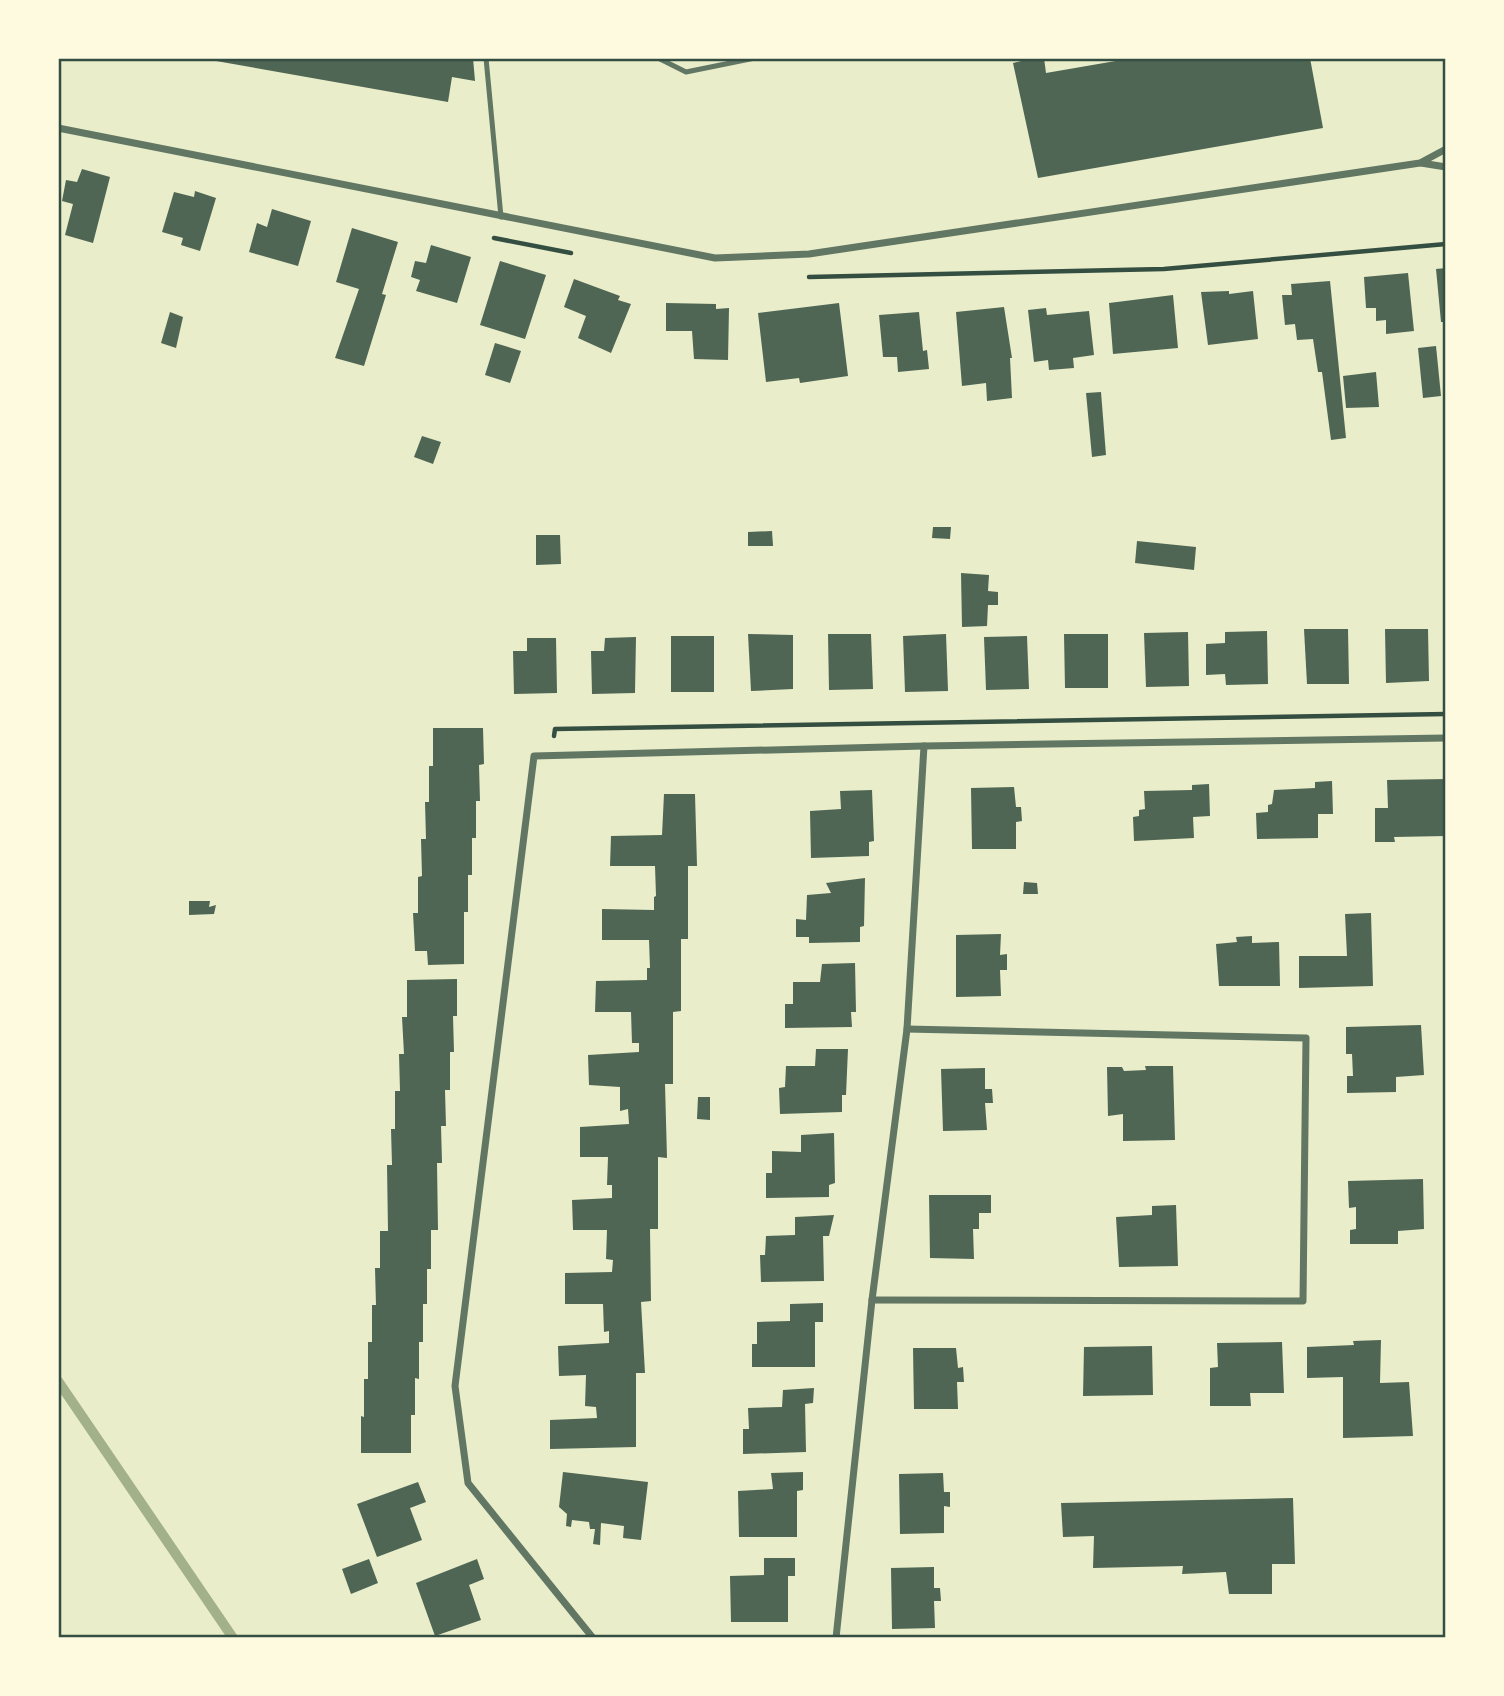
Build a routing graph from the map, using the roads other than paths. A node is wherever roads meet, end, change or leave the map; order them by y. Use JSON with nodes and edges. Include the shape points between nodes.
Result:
{"nodes":[{"id":1,"x":486,"y":58,"type":"edge"},
{"id":2,"x":658,"y":58,"type":"edge"},
{"id":3,"x":755,"y":58,"type":"edge"},
{"id":4,"x":58,"y":128,"type":"edge"},
{"id":5,"x":1446,"y":149,"type":"edge"},
{"id":6,"x":1420,"y":163,"type":"junction"},
{"id":7,"x":1446,"y":167,"type":"edge"},
{"id":8,"x":501,"y":217,"type":"junction"},
{"id":9,"x":1446,"y":738,"type":"edge"},
{"id":10,"x":924,"y":746,"type":"junction"},
{"id":11,"x":907,"y":1029,"type":"junction"},
{"id":12,"x":872,"y":1300,"type":"junction"},
{"id":13,"x":593,"y":1638,"type":"edge"},
{"id":14,"x":836,"y":1638,"type":"edge"}],
"edges":[{"from":1,"to":8,"type":"lane"},
{"from":2,"to":3,"type":"lane","via":[[686,72]]},
{"from":4,"to":8,"type":"street"},
{"from":5,"to":6,"type":"street"},
{"from":6,"to":7,"type":"street"},
{"from":6,"to":8,"type":"street","via":[[809,254],[715,258]]},
{"from":9,"to":10,"type":"street"},
{"from":10,"to":11,"type":"street"},
{"from":10,"to":13,"type":"street","via":[[534,756],[455,1386],[468,1483]]},
{"from":11,"to":12,"type":"street"},
{"from":11,"to":12,"type":"street","via":[[1306,1038],[1303,1301]]},
{"from":12,"to":14,"type":"street"}]}
